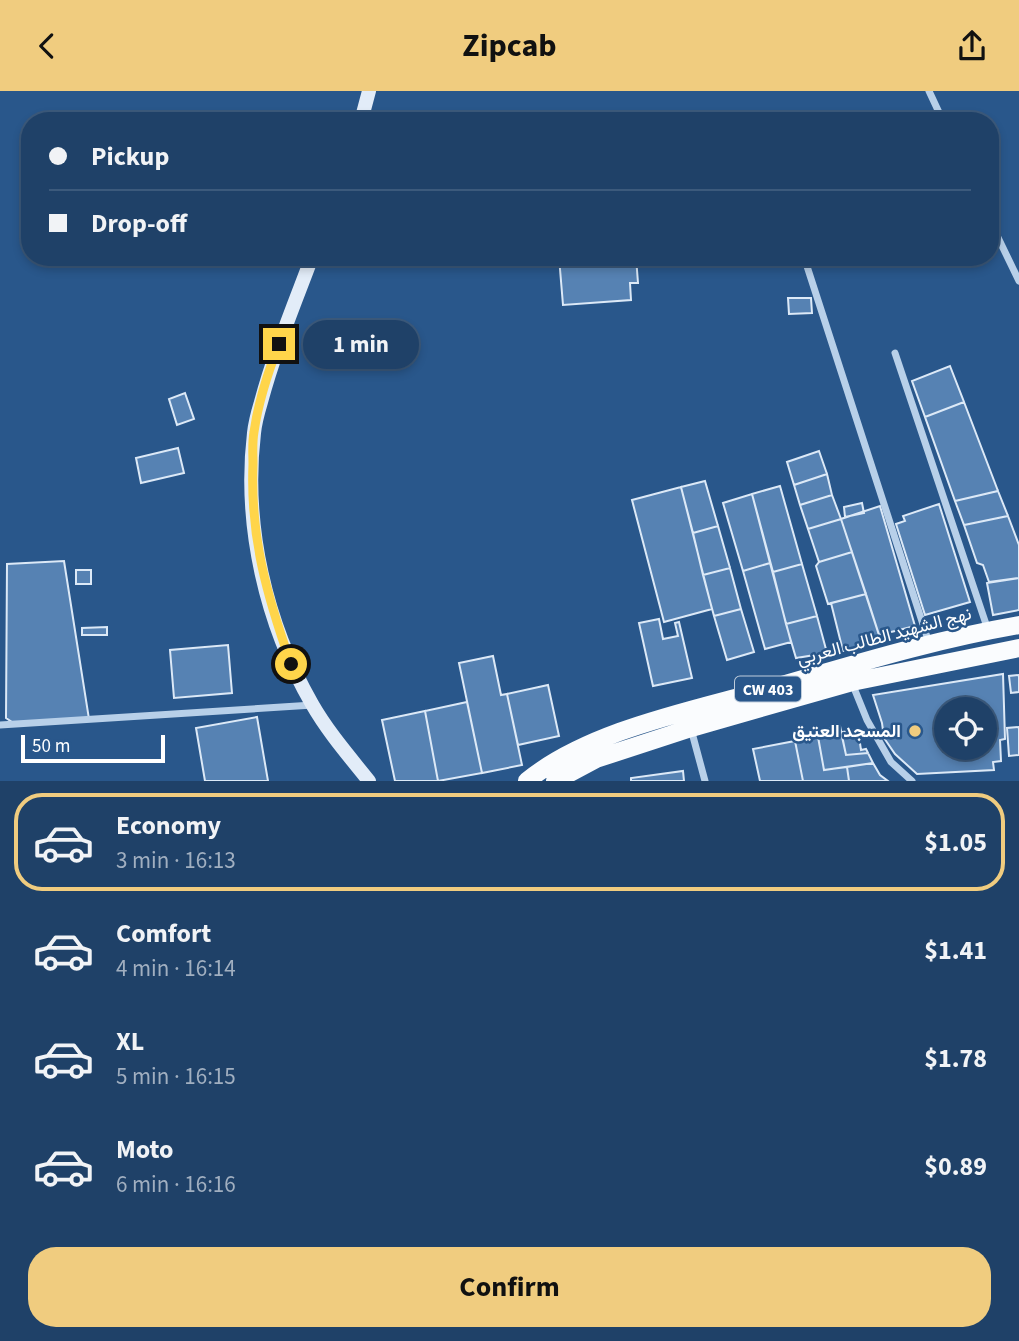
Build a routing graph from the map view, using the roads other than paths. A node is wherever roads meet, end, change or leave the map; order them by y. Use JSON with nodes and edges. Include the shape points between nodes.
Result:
{"nodes":[{"id":1,"x":369,"y":91,"type":"edge"},
{"id":2,"x":929,"y":91,"type":"edge"},
{"id":3,"x":363,"y":112,"type":"edge"},
{"id":4,"x":939,"y":112,"type":"edge"},
{"id":5,"x":999,"y":240,"type":"edge"},
{"id":6,"x":309,"y":266,"type":"edge"},
{"id":7,"x":807,"y":266,"type":"edge"},
{"id":8,"x":1019,"y":281,"type":"edge"},
{"id":9,"x":895,"y":352,"type":"dead end"},
{"id":10,"x":1019,"y":625,"type":"edge"},
{"id":11,"x":988,"y":630,"type":"junction"},
{"id":12,"x":929,"y":643,"type":"junction"},
{"id":13,"x":1019,"y":648,"type":"edge"},
{"id":14,"x":852,"y":682,"type":"junction"},
{"id":15,"x":313,"y":705,"type":"junction"},
{"id":16,"x":0,"y":725,"type":"edge"},
{"id":17,"x":691,"y":729,"type":"junction"},
{"id":18,"x":576,"y":775,"type":"edge"},
{"id":19,"x":369,"y":781,"type":"edge"},
{"id":20,"x":527,"y":781,"type":"edge"},
{"id":21,"x":555,"y":781,"type":"edge"},
{"id":22,"x":705,"y":781,"type":"edge"},
{"id":23,"x":912,"y":781,"type":"edge"}],
"edges":[{"from":1,"to":3,"type":"main road"},
{"from":2,"to":4,"type":"street"},
{"from":5,"to":8,"type":"street"},
{"from":6,"to":15,"type":"main road","via":[[269,370],[254,432],[252,477],[253,521],[272,611],[291,664]]},
{"from":7,"to":12,"type":"street"},
{"from":9,"to":11,"type":"street"},
{"from":10,"to":11,"type":"main road","name":"نهج الشهيد الطالب العربي","number":"CW 403"},
{"from":11,"to":12,"type":"main road","name":"نهج الشهيد الطالب العربي","number":"CW 403"},
{"from":12,"to":20,"type":"main road","name":"نهج الشهيد الطالب العربي","number":"CW 403","via":[[656,720],[558,759]]},
{"from":13,"to":14,"type":"main road","name":"نهج الشهيد الطالب العربي","number":"CW 403"},
{"from":14,"to":17,"type":"main road","name":"نهج الشهيد الطالب العربي","number":"CW 403"},
{"from":14,"to":23,"type":"street","via":[[891,761]]},
{"from":15,"to":16,"type":"street"},
{"from":15,"to":19,"type":"main road"},
{"from":17,"to":18,"type":"main road","name":"نهج الشهيد الطالب العربي","number":"CW 403","via":[[596,759]]},
{"from":17,"to":22,"type":"street"},
{"from":18,"to":21,"type":"main road","name":"نهج الشهيد الطالب العربي","number":"CW 403"}]}
